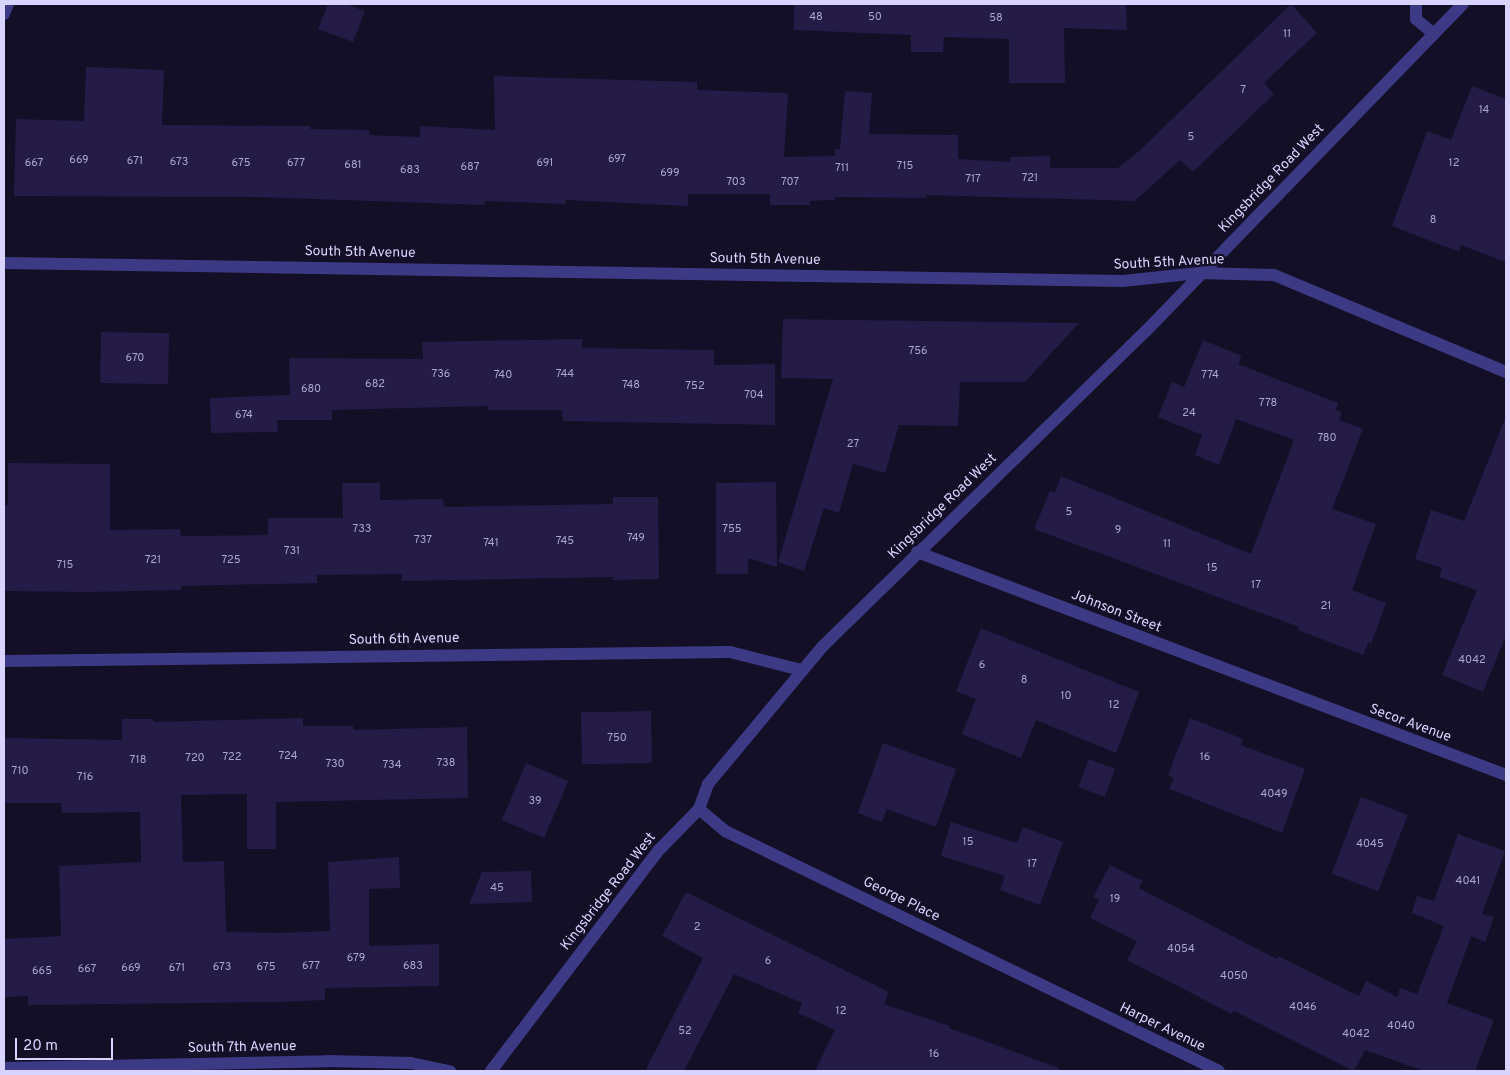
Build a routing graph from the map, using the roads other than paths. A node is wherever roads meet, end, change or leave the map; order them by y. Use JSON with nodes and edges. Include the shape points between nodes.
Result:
{"nodes":[{"id":1,"x":8,"y":4,"type":"edge"},
{"id":2,"x":1416,"y":4,"type":"edge"},
{"id":3,"x":1463,"y":4,"type":"edge"},
{"id":4,"x":4,"y":14,"type":"edge"},
{"id":5,"x":1434,"y":34,"type":"junction"},
{"id":6,"x":4,"y":263,"type":"edge"},
{"id":7,"x":1199,"y":273,"type":"junction"},
{"id":8,"x":1506,"y":372,"type":"edge"},
{"id":9,"x":917,"y":552,"type":"junction"},
{"id":10,"x":4,"y":661,"type":"edge"},
{"id":11,"x":802,"y":670,"type":"junction"},
{"id":12,"x":1304,"y":700,"type":"joint"},
{"id":13,"x":1506,"y":775,"type":"edge"},
{"id":14,"x":699,"y":809,"type":"junction"},
{"id":15,"x":1094,"y":1011,"type":"joint"},
{"id":16,"x":4,"y":1068,"type":"edge"},
{"id":17,"x":450,"y":1071,"type":"edge"},
{"id":18,"x":491,"y":1071,"type":"edge"},
{"id":19,"x":1218,"y":1071,"type":"edge"}],
"edges":[{"from":1,"to":4,"type":"street"},
{"from":2,"to":5,"type":"street","via":[[1416,19]]},
{"from":3,"to":5,"type":"street","name":"Kingsbridge Road West"},
{"from":5,"to":7,"type":"street","name":"Kingsbridge Road West"},
{"from":6,"to":7,"type":"street","name":"South 5th Avenue","via":[[1123,281]]},
{"from":7,"to":8,"type":"street","name":"South 5th Avenue","via":[[1274,275]]},
{"from":7,"to":9,"type":"street","name":"Kingsbridge Road West","via":[[1146,331]]},
{"from":9,"to":11,"type":"street","name":"Kingsbridge Road West"},
{"from":9,"to":12,"type":"street","name":"Johnson Street"},
{"from":10,"to":11,"type":"street","name":"South 6th Avenue","via":[[730,652]]},
{"from":11,"to":14,"type":"street","name":"Kingsbridge Road West","via":[[708,784]]},
{"from":12,"to":13,"type":"street","name":"Secor Avenue"},
{"from":14,"to":15,"type":"street","name":"George Place","via":[[724,831]]},
{"from":14,"to":18,"type":"street","name":"Kingsbridge Road West","via":[[659,850]]},
{"from":15,"to":19,"type":"street","name":"Harper Avenue"},
{"from":16,"to":17,"type":"street","name":"South 7th Avenue","via":[[328,1061],[411,1064]]}]}
